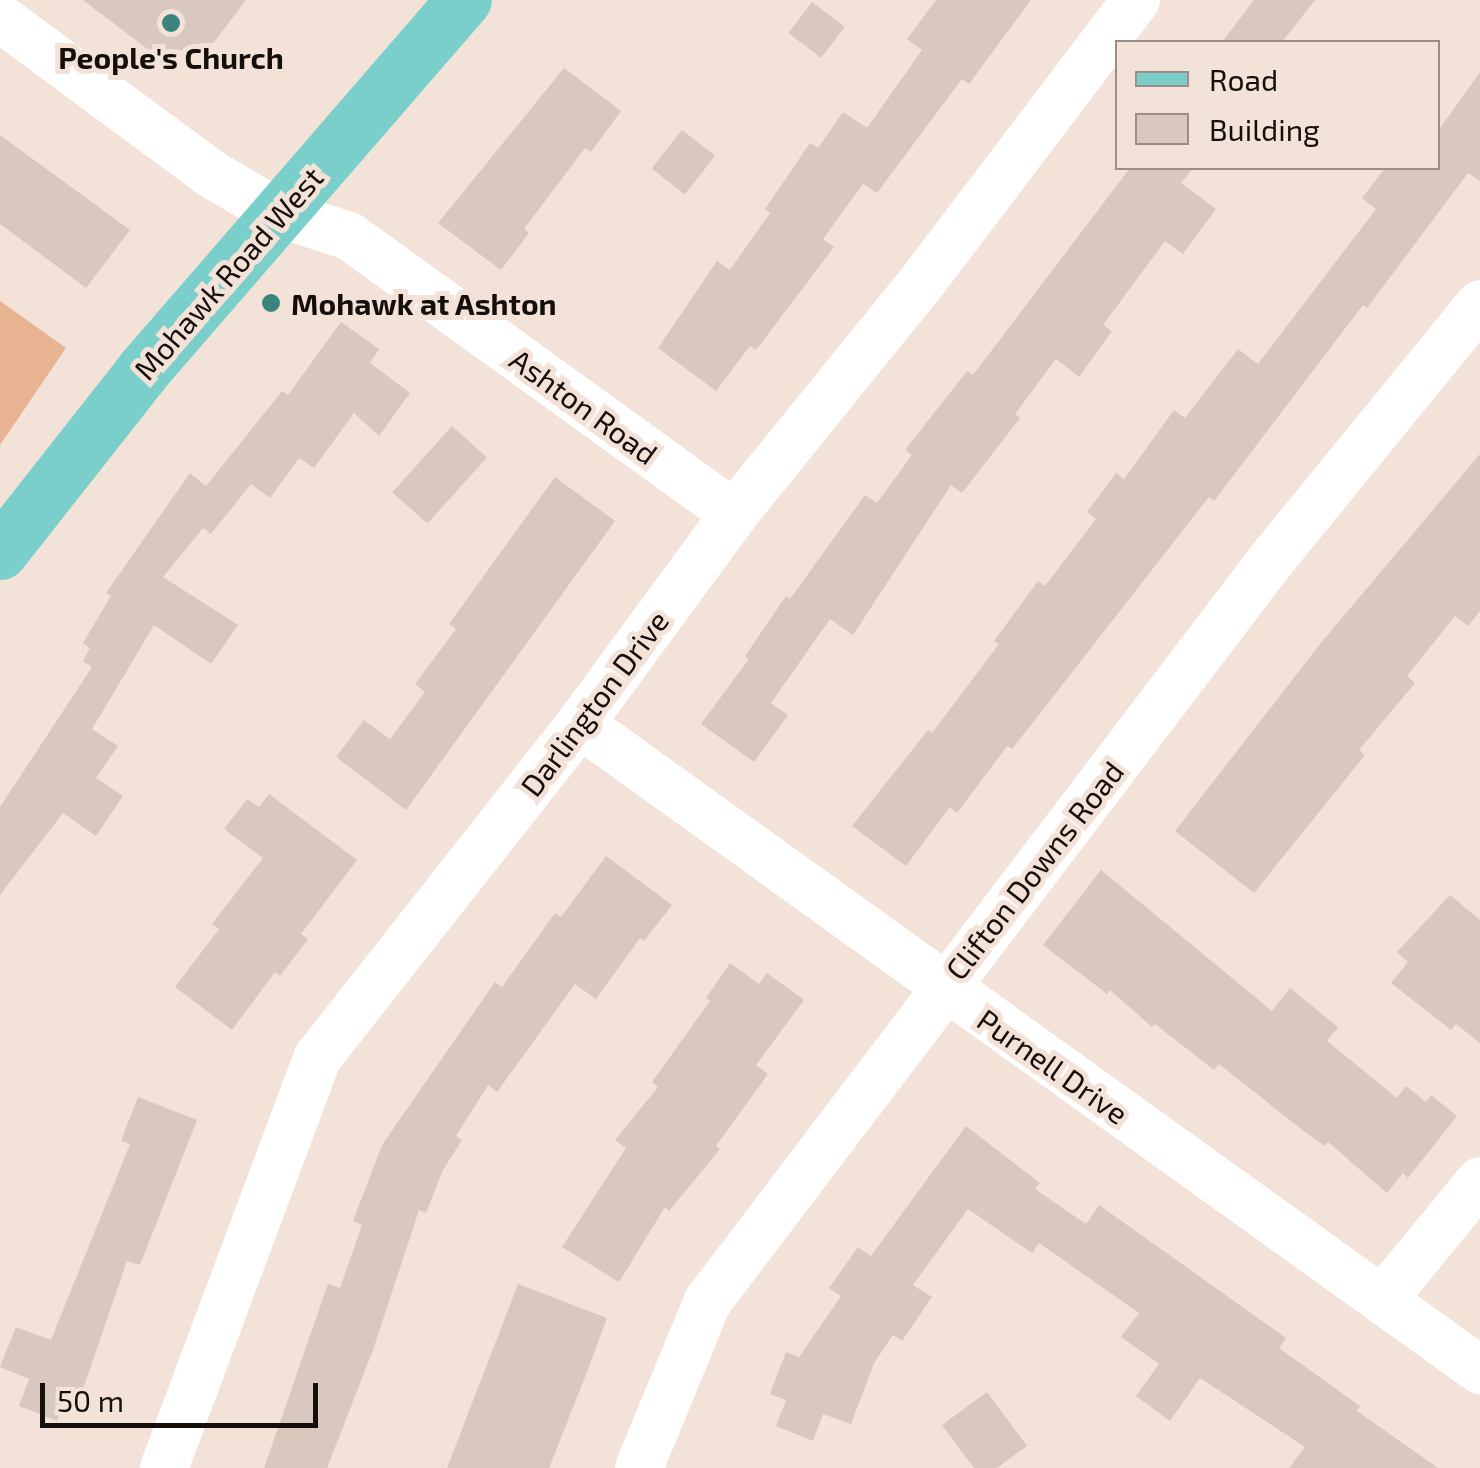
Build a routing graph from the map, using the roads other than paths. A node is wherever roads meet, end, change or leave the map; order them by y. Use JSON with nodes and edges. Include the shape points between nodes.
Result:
{"nodes":[{"id":1,"x":464,"y":0,"type":"edge"},
{"id":2,"x":1136,"y":0,"type":"edge"},
{"id":3,"x":0,"y":18,"type":"edge"},
{"id":4,"x":278,"y":213,"type":"junction"},
{"id":5,"x":1480,"y":304,"type":"edge"},
{"id":6,"x":734,"y":514,"type":"junction"},
{"id":7,"x":0,"y":552,"type":"edge"},
{"id":8,"x":580,"y":724,"type":"junction"},
{"id":9,"x":943,"y":988,"type":"junction"},
{"id":10,"x":1480,"y":1181,"type":"edge"},
{"id":11,"x":1382,"y":1300,"type":"junction"},
{"id":12,"x":1480,"y":1370,"type":"edge"},
{"id":13,"x":164,"y":1468,"type":"edge"},
{"id":14,"x":639,"y":1468,"type":"edge"}],
"edges":[{"from":1,"to":4,"type":"main road","name":"Mohawk Road West"},
{"from":2,"to":6,"type":"street","name":"Darlington Drive","via":[[925,278]]},
{"from":3,"to":4,"type":"street","name":"Ashton Road","via":[[210,174]]},
{"from":4,"to":6,"type":"street","name":"Ashton Road","via":[[349,236]]},
{"from":4,"to":7,"type":"main road","name":"Mohawk Road West"},
{"from":5,"to":9,"type":"street","name":"Clifton Downs Road","via":[[1268,564]]},
{"from":6,"to":8,"type":"street","name":"Darlington Drive"},
{"from":8,"to":9,"type":"street","name":"Purnell Drive"},
{"from":8,"to":13,"type":"street","name":"Darlington Drive","via":[[318,1057]]},
{"from":9,"to":11,"type":"street","name":"Purnell Drive"},
{"from":9,"to":14,"type":"street","name":"Clifton Downs Road","via":[[708,1302]]},
{"from":10,"to":11,"type":"street"},
{"from":11,"to":12,"type":"street","name":"Purnell Drive"}]}
